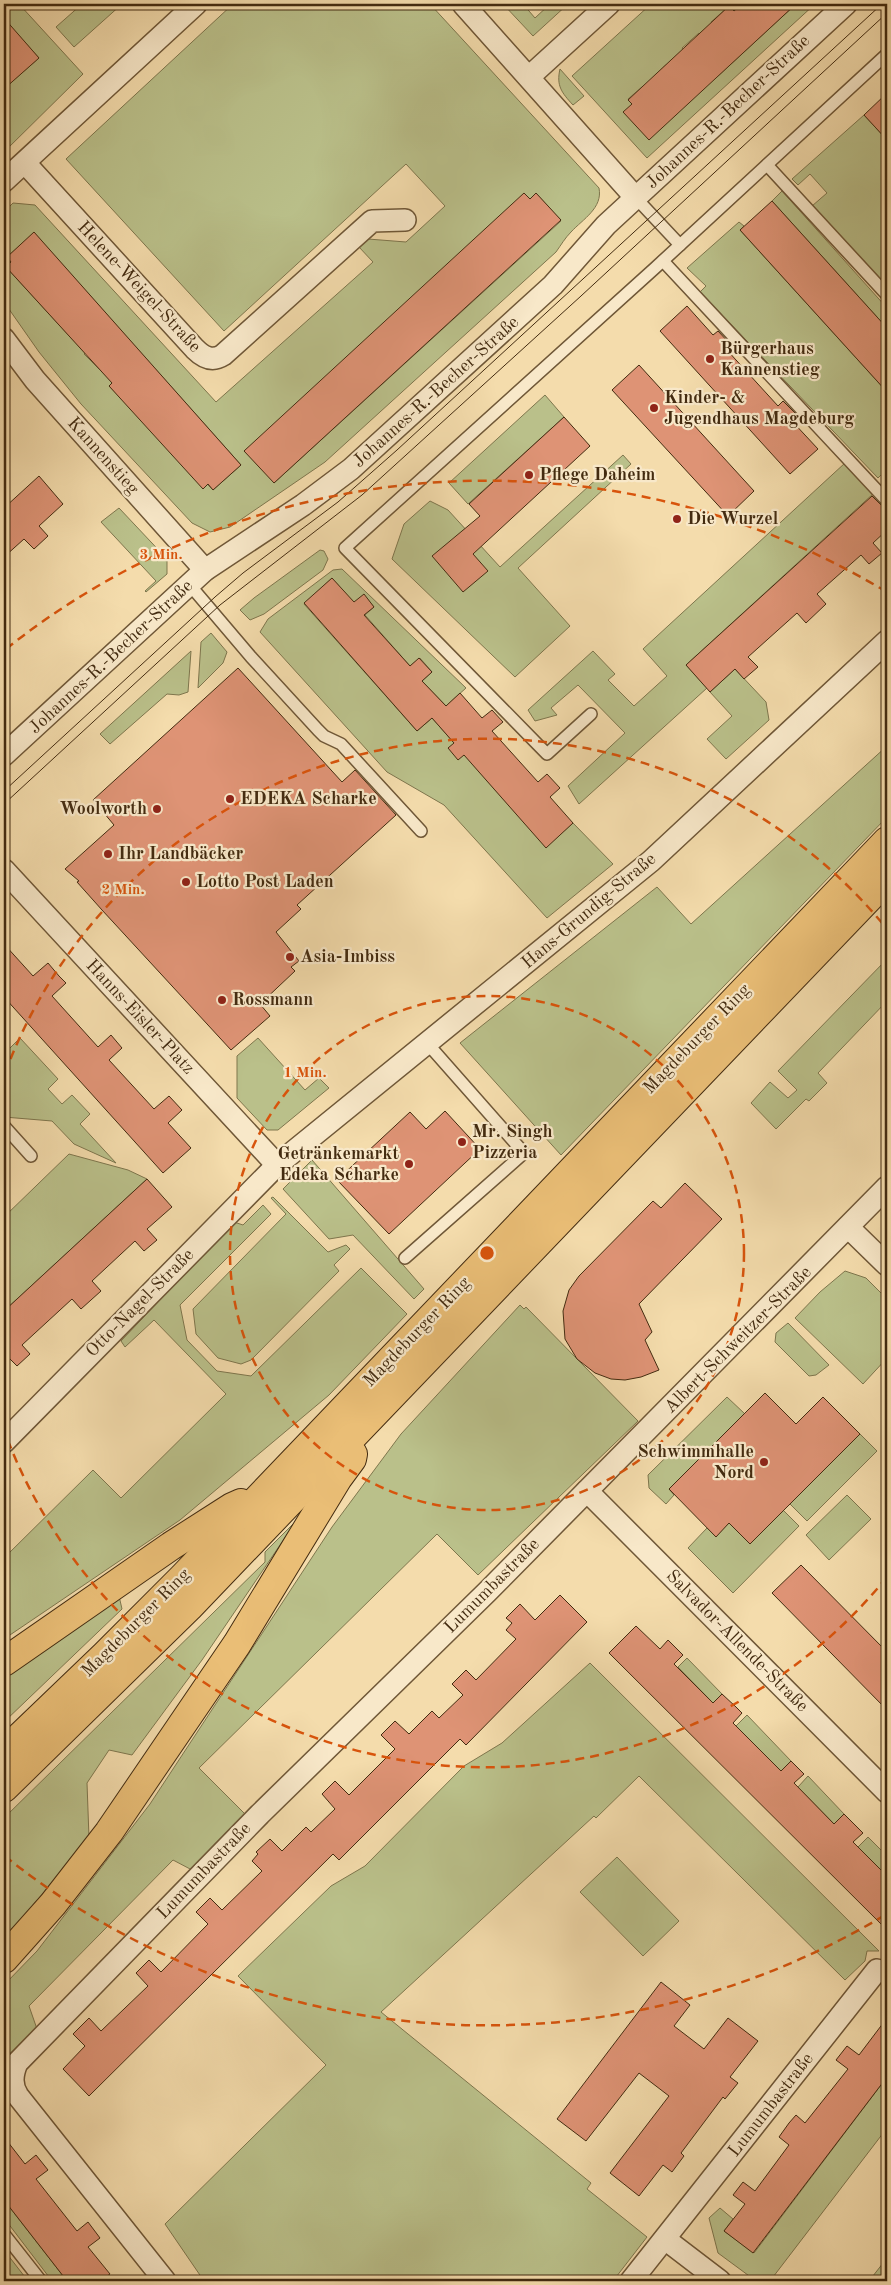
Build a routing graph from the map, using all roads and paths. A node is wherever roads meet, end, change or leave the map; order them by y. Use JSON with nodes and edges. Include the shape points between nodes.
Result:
{"nodes":[{"id":1,"x":196,"y":4,"type":"edge"},
{"id":2,"x":463,"y":4,"type":"edge"},
{"id":3,"x":609,"y":4,"type":"edge"},
{"id":4,"x":846,"y":4,"type":"edge"},
{"id":5,"x":887,"y":54,"type":"edge"},
{"id":6,"x":528,"y":78,"type":"junction"},
{"id":7,"x":25,"y":164,"type":"junction"},
{"id":8,"x":767,"y":165,"type":"junction"},
{"id":9,"x":4,"y":182,"type":"edge"},
{"id":10,"x":636,"y":197,"type":"junction"},
{"id":11,"x":405,"y":220,"type":"dead end"},
{"id":12,"x":680,"y":245,"type":"junction"},
{"id":13,"x":663,"y":261,"type":"junction"},
{"id":14,"x":887,"y":295,"type":"edge"},
{"id":15,"x":4,"y":339,"type":"edge"},
{"id":16,"x":887,"y":501,"type":"edge"},
{"id":17,"x":205,"y":570,"type":"junction"},
{"id":18,"x":189,"y":584,"type":"junction"},
{"id":19,"x":887,"y":641,"type":"edge"},
{"id":20,"x":591,"y":714,"type":"dead end"},
{"id":21,"x":4,"y":756,"type":"edge"},
{"id":22,"x":421,"y":831,"type":"dead end"},
{"id":23,"x":887,"y":841,"type":"edge"},
{"id":24,"x":4,"y":870,"type":"edge"},
{"id":25,"x":887,"y":879,"type":"edge"},
{"id":26,"x":427,"y":1043,"type":"junction"},
{"id":27,"x":4,"y":1126,"type":"edge"},
{"id":28,"x":32,"y":1156,"type":"dead end"},
{"id":29,"x":277,"y":1165,"type":"junction"},
{"id":30,"x":887,"y":1187,"type":"edge"},
{"id":31,"x":848,"y":1227,"type":"junction"},
{"id":32,"x":405,"y":1258,"type":"dead end"},
{"id":33,"x":887,"y":1265,"type":"edge"},
{"id":34,"x":353,"y":1438,"type":"junction"},
{"id":35,"x":4,"y":1442,"type":"edge"},
{"id":36,"x":587,"y":1491,"type":"junction"},
{"id":37,"x":259,"y":1497,"type":"junction"},
{"id":38,"x":4,"y":1662,"type":"edge"},
{"id":39,"x":4,"y":1752,"type":"edge"},
{"id":40,"x":4,"y":1788,"type":"edge"},
{"id":41,"x":887,"y":1792,"type":"edge"},
{"id":42,"x":4,"y":1959,"type":"edge"},
{"id":43,"x":877,"y":1970,"type":"dead end"},
{"id":44,"x":4,"y":2234,"type":"edge"},
{"id":45,"x":665,"y":2239,"type":"junction"},
{"id":46,"x":40,"y":2281,"type":"edge"},
{"id":47,"x":165,"y":2281,"type":"edge"},
{"id":48,"x":631,"y":2281,"type":"edge"},
{"id":49,"x":720,"y":2281,"type":"edge"}],
"edges":[{"from":1,"to":7,"type":"street"},
{"from":2,"to":6,"type":"street"},
{"from":3,"to":6,"type":"street"},
{"from":4,"to":10,"type":"street","name":"Johannes-R.-Becher-Straße"},
{"from":5,"to":8,"type":"lane"},
{"from":6,"to":10,"type":"street"},
{"from":7,"to":9,"type":"street"},
{"from":7,"to":11,"type":"street","name":"Helene-Weigel-Straße","via":[[194,349],[211,359],[223,354],[372,221]]},
{"from":8,"to":12,"type":"lane"},
{"from":8,"to":14,"type":"lane"},
{"from":10,"to":12,"type":"lane"},
{"from":10,"to":17,"type":"street","name":"Johannes-R.-Becher-Straße","via":[[596,235],[553,285],[351,469]]},
{"from":12,"to":13,"type":"lane"},
{"from":13,"to":16,"type":"lane"},
{"from":13,"to":20,"type":"lane","via":[[345,548],[547,754]]},
{"from":15,"to":17,"type":"street","name":"Kannenstieg","via":[[36,380]]},
{"from":17,"to":18,"type":"street","name":"Johannes-R.-Becher-Straße"},
{"from":18,"to":21,"type":"street","name":"Johannes-R.-Becher-Straße"},
{"from":18,"to":22,"type":"lane","via":[[318,730],[341,744]]},
{"from":19,"to":26,"type":"street","name":"Hans-Grundig-Straße","via":[[651,861]]},
{"from":23,"to":37,"type":"highway","name":"Magdeburger Ring"},
{"from":24,"to":29,"type":"street","name":"Hanns-Eisler-Platz"},
{"from":25,"to":34,"type":"highway","name":"Magdeburger Ring"},
{"from":26,"to":29,"type":"street","name":"Hans-Grundig-Straße"},
{"from":26,"to":32,"type":"lane","via":[[524,1153]]},
{"from":27,"to":28,"type":"lane"},
{"from":29,"to":35,"type":"street","name":"Otto-Nagel-Straße"},
{"from":30,"to":31,"type":"street","name":"Albert-Schweitzer-Straße"},
{"from":31,"to":33,"type":"street"},
{"from":31,"to":36,"type":"street","name":"Albert-Schweitzer-Straße"},
{"from":34,"to":40,"type":"highway","name":"Magdeburger Ring","via":[[143,1653]]},
{"from":34,"to":42,"type":"highway","via":[[352,1459],[236,1644],[108,1832],[53,1904]]},
{"from":36,"to":41,"type":"street","name":"Salvador-Allende-Straße"},
{"from":36,"to":47,"type":"street","name":"Lumumbastraße","via":[[253,1821],[17,2063],[13,2081],[18,2096]]},
{"from":37,"to":38,"type":"highway","via":[[232,1507],[171,1546]]},
{"from":37,"to":39,"type":"highway","name":"Magdeburger Ring","via":[[105,1655]]},
{"from":43,"to":45,"type":"street","name":"Lumumbastraße"},
{"from":44,"to":46,"type":"lane"},
{"from":45,"to":48,"type":"street","name":"Lumumbastraße"},
{"from":45,"to":49,"type":"street"}]}
